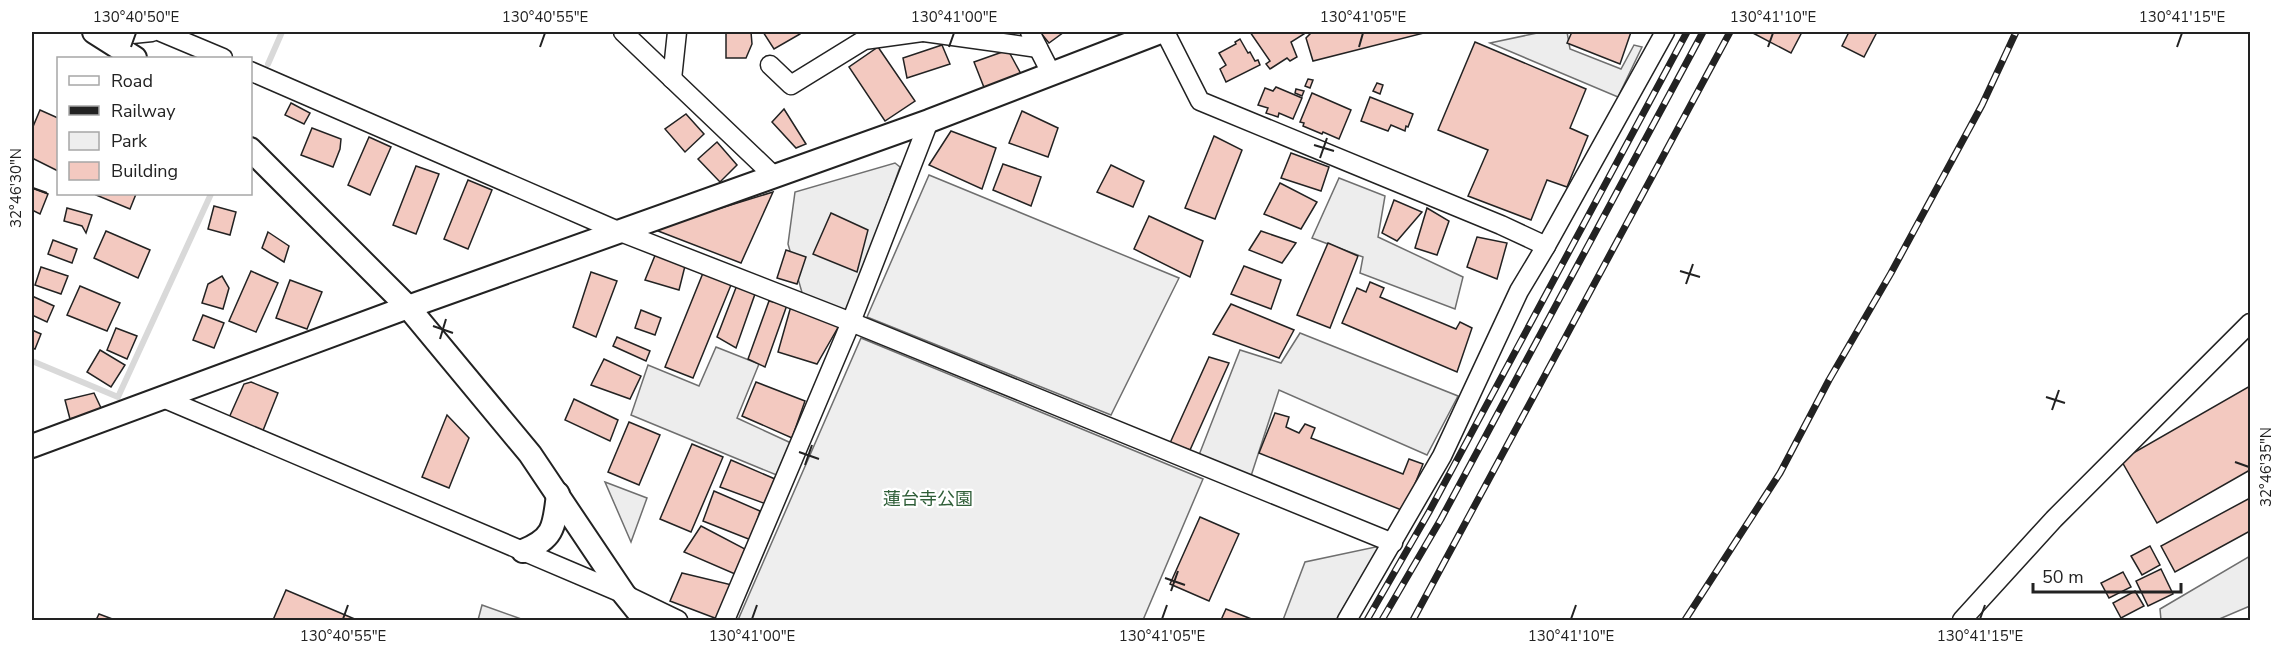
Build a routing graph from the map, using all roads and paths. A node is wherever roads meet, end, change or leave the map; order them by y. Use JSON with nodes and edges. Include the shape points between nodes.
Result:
{"nodes":[{"id":1,"x":152,"y":32,"type":"edge"},
{"id":2,"x":160,"y":32,"type":"edge"},
{"id":3,"x":623,"y":32,"type":"edge"},
{"id":4,"x":677,"y":32,"type":"edge"},
{"id":5,"x":923,"y":32,"type":"edge"},
{"id":6,"x":1030,"y":32,"type":"edge"},
{"id":7,"x":1160,"y":32,"type":"edge"},
{"id":8,"x":1165,"y":32,"type":"edge"},
{"id":9,"x":1665,"y":32,"type":"edge"},
{"id":10,"x":98,"y":34,"type":"edge"},
{"id":11,"x":1038,"y":48,"type":"junction"},
{"id":12,"x":133,"y":57,"type":"edge"},
{"id":13,"x":221,"y":57,"type":"edge"},
{"id":14,"x":770,"y":64,"type":"dead end"},
{"id":15,"x":252,"y":72,"type":"edge"},
{"id":16,"x":1052,"y":75,"type":"junction"},
{"id":17,"x":672,"y":80,"type":"junction"},
{"id":18,"x":929,"y":122,"type":"junction"},
{"id":19,"x":252,"y":151,"type":"edge"},
{"id":20,"x":774,"y":176,"type":"junction"},
{"id":21,"x":618,"y":231,"type":"junction"},
{"id":22,"x":1546,"y":246,"type":"junction"},
{"id":23,"x":408,"y":307,"type":"junction"},
{"id":24,"x":851,"y":322,"type":"junction"},
{"id":25,"x":2250,"y":323,"type":"edge"},
{"id":26,"x":163,"y":398,"type":"junction"},
{"id":27,"x":32,"y":447,"type":"edge"},
{"id":28,"x":558,"y":494,"type":"junction"},
{"id":29,"x":1393,"y":543,"type":"junction"},
{"id":30,"x":523,"y":550,"type":"junction"},
{"id":31,"x":624,"y":594,"type":"junction"},
{"id":32,"x":635,"y":621,"type":"edge"},
{"id":33,"x":645,"y":621,"type":"edge"},
{"id":34,"x":678,"y":621,"type":"edge"},
{"id":35,"x":725,"y":621,"type":"edge"},
{"id":36,"x":1347,"y":621,"type":"edge"},
{"id":37,"x":1962,"y":621,"type":"edge"}],
"edges":[{"from":1,"to":10,"type":"street"},
{"from":2,"to":13,"type":"street"},
{"from":3,"to":17,"type":"street"},
{"from":4,"to":17,"type":"street"},
{"from":5,"to":11,"type":"street"},
{"from":5,"to":14,"type":"street","via":[[864,40],[790,85]]},
{"from":6,"to":11,"type":"street"},
{"from":7,"to":16,"type":"street"},
{"from":8,"to":22,"type":"street","via":[[1200,101]]},
{"from":9,"to":22,"type":"street"},
{"from":10,"to":12,"type":"street"},
{"from":11,"to":16,"type":"street"},
{"from":15,"to":21,"type":"street"},
{"from":16,"to":18,"type":"street"},
{"from":17,"to":20,"type":"street"},
{"from":18,"to":20,"type":"street"},
{"from":18,"to":24,"type":"street"},
{"from":19,"to":23,"type":"street"},
{"from":20,"to":21,"type":"street"},
{"from":21,"to":23,"type":"street"},
{"from":21,"to":24,"type":"street"},
{"from":22,"to":29,"type":"street","via":[[1519,291],[1442,456]]},
{"from":23,"to":26,"type":"street"},
{"from":23,"to":28,"type":"street","via":[[530,454]]},
{"from":24,"to":29,"type":"street"},
{"from":24,"to":35,"type":"street"},
{"from":25,"to":37,"type":"street","via":[[2054,519]]},
{"from":26,"to":27,"type":"street"},
{"from":26,"to":30,"type":"street"},
{"from":28,"to":30,"type":"street","via":[[550,532],[540,544]]},
{"from":28,"to":31,"type":"street"},
{"from":29,"to":36,"type":"street"},
{"from":30,"to":31,"type":"street"},
{"from":31,"to":32,"type":"street"},
{"from":31,"to":33,"type":"street"},
{"from":31,"to":34,"type":"street"}]}
